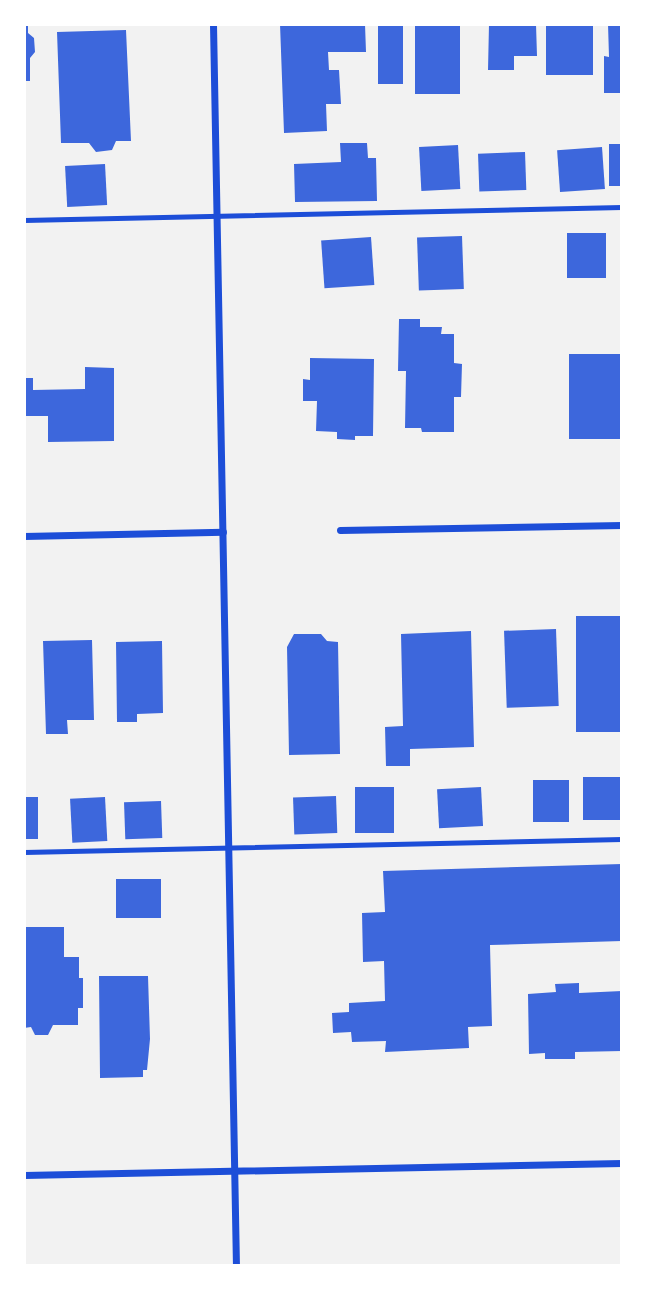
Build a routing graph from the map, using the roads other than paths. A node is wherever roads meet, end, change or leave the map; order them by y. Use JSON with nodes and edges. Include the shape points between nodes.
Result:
{"nodes":[{"id":1,"x":213,"y":24,"type":"edge"},
{"id":2,"x":621,"y":207,"type":"edge"},
{"id":3,"x":217,"y":215,"type":"junction"},
{"id":4,"x":24,"y":220,"type":"edge"},
{"id":5,"x":621,"y":525,"type":"edge"},
{"id":6,"x":340,"y":530,"type":"dead end"},
{"id":7,"x":223,"y":532,"type":"junction"},
{"id":8,"x":24,"y":536,"type":"edge"},
{"id":9,"x":621,"y":839,"type":"edge"},
{"id":10,"x":229,"y":848,"type":"junction"},
{"id":11,"x":24,"y":852,"type":"edge"},
{"id":12,"x":621,"y":1163,"type":"edge"},
{"id":13,"x":235,"y":1170,"type":"junction"},
{"id":14,"x":24,"y":1175,"type":"edge"},
{"id":15,"x":236,"y":1265,"type":"edge"}],
"edges":[{"from":1,"to":3,"type":"street"},
{"from":2,"to":3,"type":"lane"},
{"from":3,"to":4,"type":"lane"},
{"from":3,"to":7,"type":"street"},
{"from":5,"to":6,"type":"street"},
{"from":7,"to":8,"type":"street"},
{"from":7,"to":10,"type":"street"},
{"from":9,"to":10,"type":"lane"},
{"from":10,"to":11,"type":"lane"},
{"from":10,"to":13,"type":"street"},
{"from":12,"to":13,"type":"street"},
{"from":13,"to":14,"type":"street"},
{"from":13,"to":15,"type":"street"}]}
